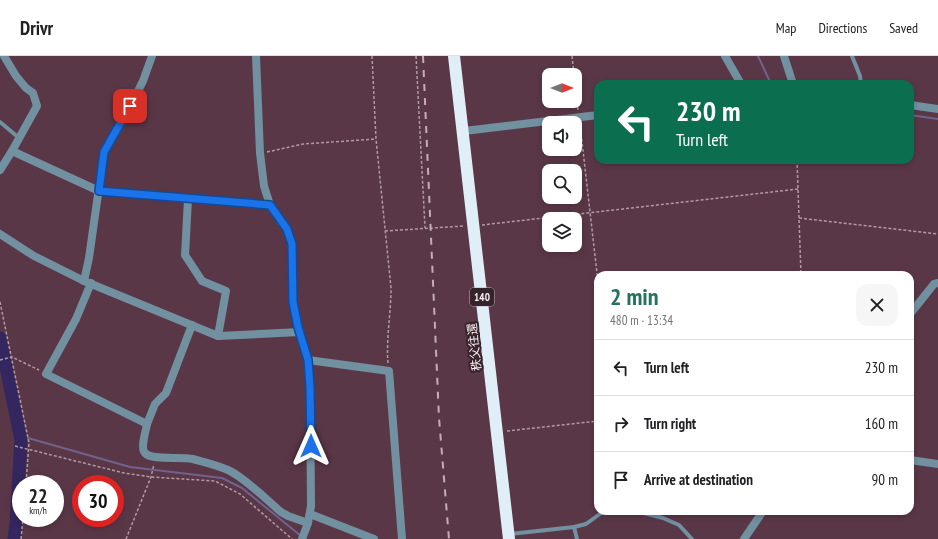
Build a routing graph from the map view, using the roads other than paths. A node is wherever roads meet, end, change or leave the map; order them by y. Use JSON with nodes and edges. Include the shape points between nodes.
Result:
{"nodes":[{"id":1,"x":4,"y":56,"type":"edge"},
{"id":2,"x":152,"y":56,"type":"edge"},
{"id":3,"x":256,"y":56,"type":"edge"},
{"id":4,"x":454,"y":56,"type":"edge"},
{"id":5,"x":725,"y":56,"type":"edge"},
{"id":6,"x":784,"y":56,"type":"edge"},
{"id":7,"x":852,"y":56,"type":"edge"},
{"id":8,"x":739,"y":80,"type":"edge"},
{"id":9,"x":792,"y":80,"type":"edge"},
{"id":10,"x":860,"y":80,"type":"edge"},
{"id":11,"x":914,"y":106,"type":"edge"},
{"id":12,"x":938,"y":109,"type":"edge"},
{"id":13,"x":594,"y":115,"type":"edge"},
{"id":14,"x":0,"y":122,"type":"edge"},
{"id":15,"x":464,"y":131,"type":"junction"},
{"id":16,"x":20,"y":138,"type":"junction"},
{"id":17,"x":12,"y":151,"type":"junction"},
{"id":18,"x":0,"y":170,"type":"edge"},
{"id":19,"x":99,"y":191,"type":"junction"},
{"id":20,"x":188,"y":199,"type":"junction"},
{"id":21,"x":270,"y":205,"type":"junction"},
{"id":22,"x":0,"y":234,"type":"edge"},
{"id":23,"x":88,"y":282,"type":"junction"},
{"id":24,"x":938,"y":283,"type":"edge"},
{"id":25,"x":914,"y":309,"type":"edge"},
{"id":26,"x":192,"y":325,"type":"junction"},
{"id":27,"x":300,"y":332,"type":"junction"},
{"id":28,"x":218,"y":336,"type":"junction"},
{"id":29,"x":308,"y":360,"type":"junction"},
{"id":30,"x":147,"y":424,"type":"junction"},
{"id":31,"x":914,"y":461,"type":"edge"},
{"id":32,"x":938,"y":464,"type":"edge"},
{"id":33,"x":598,"y":515,"type":"edge"},
{"id":34,"x":651,"y":515,"type":"edge"},
{"id":35,"x":760,"y":515,"type":"edge"},
{"id":36,"x":309,"y":518,"type":"junction"},
{"id":37,"x":574,"y":527,"type":"junction"},
{"id":38,"x":509,"y":537,"type":"edge"},
{"id":39,"x":302,"y":539,"type":"edge"},
{"id":40,"x":374,"y":539,"type":"edge"},
{"id":41,"x":402,"y":539,"type":"edge"},
{"id":42,"x":577,"y":539,"type":"edge"},
{"id":43,"x":692,"y":539,"type":"edge"},
{"id":44,"x":744,"y":539,"type":"edge"}],
"edges":[{"from":1,"to":16,"type":"street","via":[[16,76],[33,93],[37,106]]},
{"from":2,"to":19,"type":"street","via":[[143,81],[104,152]]},
{"from":3,"to":21,"type":"street","via":[[260,153],[264,186]]},
{"from":4,"to":15,"type":"highway","name":"秩父往還","number":"140"},
{"from":5,"to":8,"type":"street"},
{"from":6,"to":9,"type":"street"},
{"from":7,"to":10,"type":"lane"},
{"from":11,"to":12,"type":"street"},
{"from":13,"to":15,"type":"street"},
{"from":14,"to":16,"type":"lane"},
{"from":15,"to":38,"type":"highway","name":"秩父往還","number":"140"},
{"from":16,"to":17,"type":"street"},
{"from":17,"to":18,"type":"street"},
{"from":17,"to":19,"type":"street"},
{"from":19,"to":20,"type":"street"},
{"from":19,"to":23,"type":"street"},
{"from":20,"to":21,"type":"street"},
{"from":20,"to":28,"type":"street","via":[[185,255],[202,281],[226,291]]},
{"from":21,"to":27,"type":"street","via":[[287,229],[292,244],[293,302]]},
{"from":22,"to":23,"type":"street","via":[[34,256]]},
{"from":23,"to":26,"type":"street"},
{"from":23,"to":30,"type":"street","via":[[76,319],[46,374]]},
{"from":24,"to":25,"type":"street","via":[[934,284]]},
{"from":26,"to":28,"type":"street"},
{"from":26,"to":30,"type":"street","via":[[166,393],[155,404]]},
{"from":27,"to":28,"type":"street"},
{"from":27,"to":29,"type":"street"},
{"from":29,"to":36,"type":"street","via":[[311,506]]},
{"from":29,"to":41,"type":"street","via":[[389,371]]},
{"from":30,"to":36,"type":"street","via":[[143,447],[146,455],[155,458],[193,459],[228,470],[281,512],[288,516]]},
{"from":31,"to":32,"type":"street"},
{"from":33,"to":37,"type":"lane","via":[[586,524]]},
{"from":34,"to":43,"type":"lane","via":[[679,525]]},
{"from":35,"to":44,"type":"street"},
{"from":36,"to":39,"type":"street"},
{"from":36,"to":40,"type":"street"},
{"from":37,"to":38,"type":"lane"},
{"from":37,"to":42,"type":"lane"}]}
